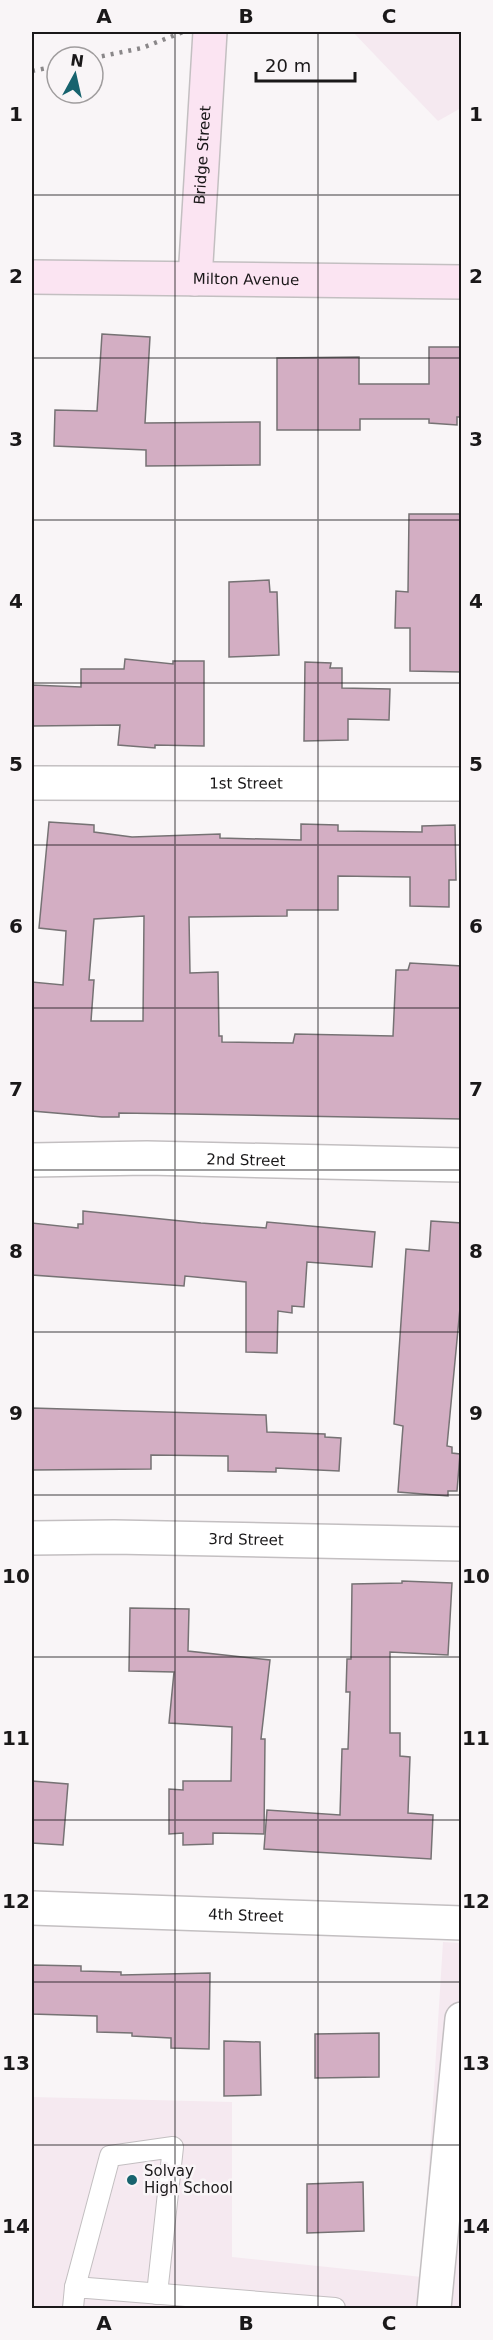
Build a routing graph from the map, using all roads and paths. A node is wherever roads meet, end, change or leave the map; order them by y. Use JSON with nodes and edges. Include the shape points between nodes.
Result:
{"nodes":[{"id":1,"x":210,"y":32,"type":"edge"},
{"id":2,"x":32,"y":277,"type":"edge"},
{"id":3,"x":195,"y":279,"type":"junction"},
{"id":4,"x":462,"y":282,"type":"edge"},
{"id":5,"x":32,"y":783,"type":"edge"},
{"id":6,"x":462,"y":784,"type":"edge"},
{"id":7,"x":32,"y":1160,"type":"edge"},
{"id":8,"x":462,"y":1165,"type":"edge"},
{"id":9,"x":32,"y":1538,"type":"edge"},
{"id":10,"x":462,"y":1544,"type":"edge"},
{"id":11,"x":32,"y":1908,"type":"edge"},
{"id":12,"x":462,"y":1923,"type":"edge"},
{"id":13,"x":462,"y":2019,"type":"edge"},
{"id":14,"x":75,"y":2287,"type":"junction"},
{"id":15,"x":157,"y":2294,"type":"junction"},
{"id":16,"x":73,"y":2308,"type":"edge"},
{"id":17,"x":335,"y":2308,"type":"edge"},
{"id":18,"x":434,"y":2308,"type":"edge"}],
"edges":[{"from":1,"to":3,"type":"main road","name":"Bridge Street"},
{"from":2,"to":3,"type":"main road","name":"Milton Avenue"},
{"from":3,"to":4,"type":"main road","name":"Milton Avenue"},
{"from":5,"to":6,"type":"street","name":"1st Street"},
{"from":7,"to":8,"type":"street","name":"2nd Street","via":[[147,1158]]},
{"from":9,"to":10,"type":"street","name":"3rd Street"},
{"from":11,"to":12,"type":"street","name":"4th Street"},
{"from":13,"to":18,"type":"street"},
{"from":14,"to":15,"type":"lane"},
{"from":14,"to":15,"type":"lane","via":[[110,2156],[173,2147]]},
{"from":14,"to":16,"type":"lane"},
{"from":15,"to":17,"type":"lane"}]}
